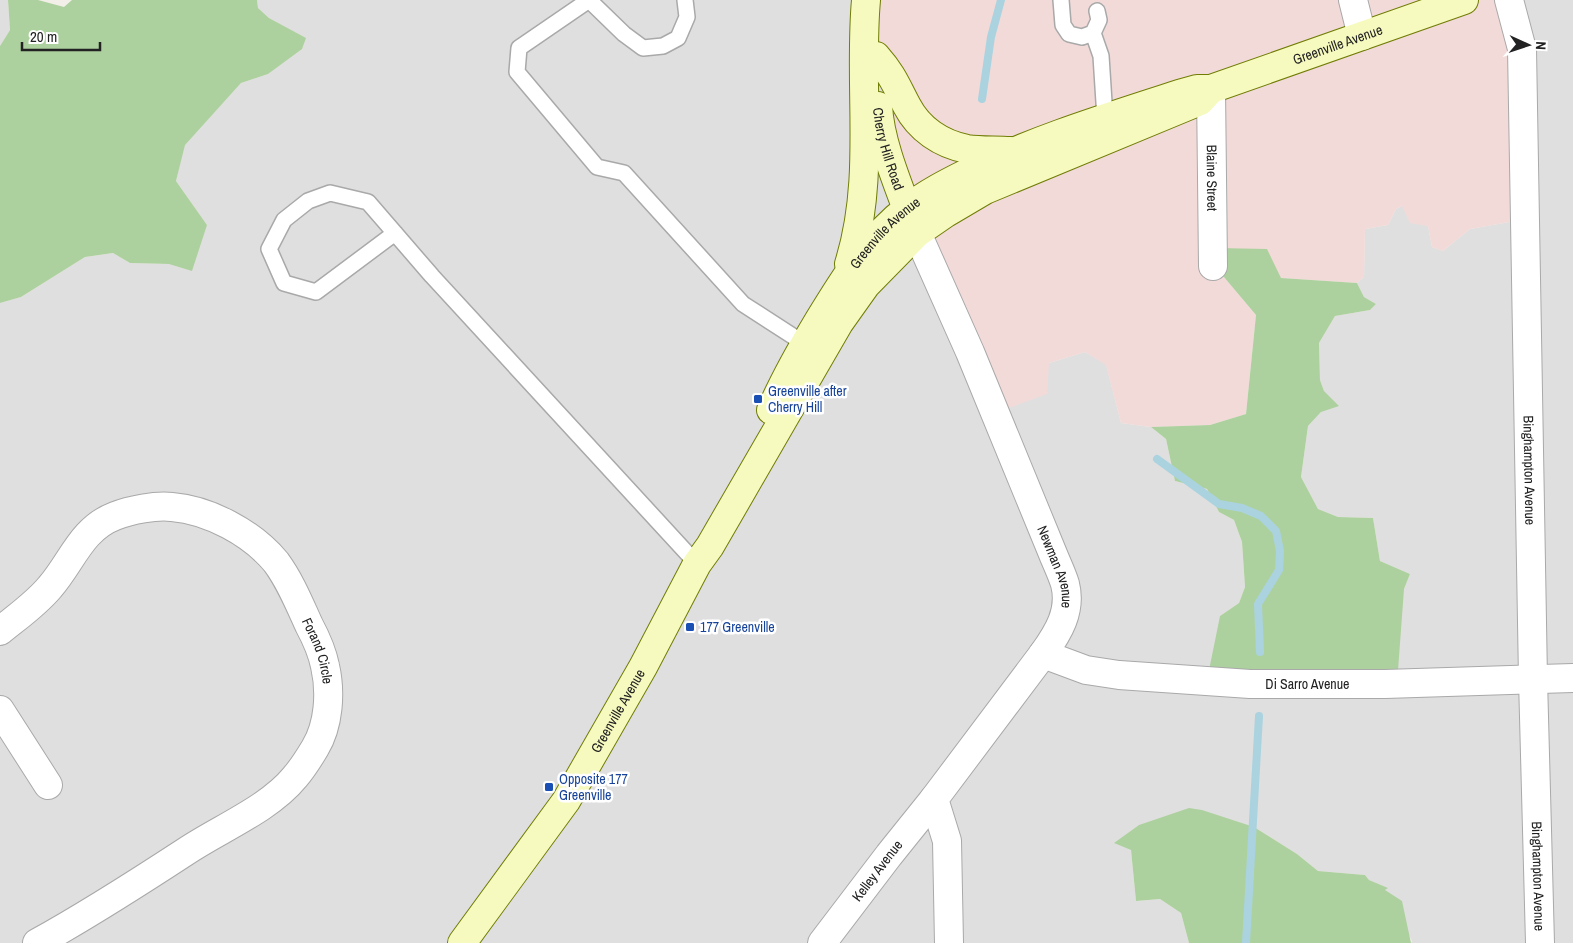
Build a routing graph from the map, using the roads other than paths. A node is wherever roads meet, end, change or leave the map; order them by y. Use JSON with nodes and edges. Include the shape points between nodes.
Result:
{"nodes":[{"id":1,"x":589,"y":0,"type":"edge"},
{"id":2,"x":685,"y":0,"type":"edge"},
{"id":3,"x":866,"y":0,"type":"edge"},
{"id":4,"x":875,"y":0,"type":"edge"},
{"id":5,"x":1061,"y":0,"type":"edge"},
{"id":6,"x":1353,"y":0,"type":"edge"},
{"id":7,"x":1464,"y":0,"type":"edge"},
{"id":8,"x":1509,"y":0,"type":"edge"},
{"id":9,"x":1098,"y":11,"type":"dead end"},
{"id":10,"x":1093,"y":33,"type":"junction"},
{"id":11,"x":1362,"y":36,"type":"junction"},
{"id":12,"x":876,"y":56,"type":"junction"},
{"id":13,"x":1211,"y":89,"type":"junction"},
{"id":14,"x":1108,"y":128,"type":"junction"},
{"id":15,"x":1012,"y":151,"type":"junction"},
{"id":16,"x":908,"y":208,"type":"junction"},
{"id":17,"x":395,"y":233,"type":"junction"},
{"id":18,"x":916,"y":233,"type":"junction"},
{"id":19,"x":1213,"y":266,"type":"dead end"},
{"id":20,"x":846,"y":276,"type":"junction"},
{"id":21,"x":805,"y":344,"type":"junction"},
{"id":22,"x":704,"y":555,"type":"junction"},
{"id":23,"x":0,"y":631,"type":"edge"},
{"id":24,"x":1043,"y":654,"type":"junction"},
{"id":25,"x":1573,"y":678,"type":"edge"},
{"id":26,"x":1533,"y":679,"type":"junction"},
{"id":27,"x":0,"y":710,"type":"edge"},
{"id":28,"x":48,"y":785,"type":"dead end"},
{"id":29,"x":934,"y":799,"type":"junction"},
{"id":30,"x":37,"y":943,"type":"edge"},
{"id":31,"x":462,"y":943,"type":"edge"},
{"id":32,"x":822,"y":943,"type":"edge"},
{"id":33,"x":949,"y":943,"type":"edge"},
{"id":34,"x":1540,"y":943,"type":"edge"}],
"edges":[{"from":1,"to":2,"type":"lane","via":[[643,48],[663,46],[678,38],[687,17]]},
{"from":1,"to":21,"type":"lane","via":[[519,48],[517,72],[597,167],[624,173],[743,304]]},
{"from":3,"to":20,"type":"main road","via":[[866,138],[862,203]]},
{"from":4,"to":12,"type":"main road","name":"Cherry Hill Road"},
{"from":5,"to":10,"type":"lane","via":[[1063,25],[1069,34],[1082,37]]},
{"from":6,"to":11,"type":"street"},
{"from":7,"to":11,"type":"main road","name":"Greenville Avenue"},
{"from":8,"to":26,"type":"street","name":"Binghampton Avenue","via":[[1522,49]]},
{"from":9,"to":10,"type":"lane","via":[[1099,20]]},
{"from":10,"to":14,"type":"lane","via":[[1101,56]]},
{"from":11,"to":13,"type":"main road","name":"Greenville Avenue"},
{"from":12,"to":15,"type":"main road","via":[[890,72],[917,121],[930,133],[945,142],[969,149]]},
{"from":12,"to":16,"type":"main road","name":"Cherry Hill Road","via":[[879,119]]},
{"from":13,"to":14,"type":"main road","name":"Greenville Avenue","via":[[1197,89]]},
{"from":13,"to":19,"type":"street","name":"Blaine Street"},
{"from":14,"to":15,"type":"main road","name":"Greenville Avenue"},
{"from":14,"to":18,"type":"main road","name":"Greenville Avenue","via":[[985,190]]},
{"from":15,"to":16,"type":"main road","name":"Greenville Avenue","via":[[934,190]]},
{"from":16,"to":18,"type":"main road","name":"Cherry Hill Road"},
{"from":16,"to":20,"type":"main road","name":"Greenville Avenue","via":[[870,244]]},
{"from":17,"to":17,"type":"lane","via":[[368,202],[330,193],[308,200],[284,220],[269,249],[284,283],[316,292]]},
{"from":17,"to":22,"type":"lane"},
{"from":18,"to":22,"type":"main road","name":"Greenville Avenue","via":[[866,285],[839,323]]},
{"from":18,"to":24,"type":"street","name":"Newman Avenue","via":[[970,352],[1065,585],[1067,608],[1059,630]]},
{"from":20,"to":21,"type":"main road","name":"Greenville Avenue"},
{"from":21,"to":22,"type":"main road","name":"Greenville Avenue","via":[[787,375]]},
{"from":22,"to":31,"type":"main road","name":"Greenville Avenue","via":[[566,801]]},
{"from":23,"to":30,"type":"street","name":"Forand Circle","via":[[35,603],[86,536],[100,525],[115,516],[170,506],[192,510],[237,530],[275,561],[294,592],[326,668],[328,698],[322,735],[295,778],[283,790],[79,920]]},
{"from":24,"to":26,"type":"street","name":"Di Sarro Avenue","via":[[1086,670],[1119,675],[1250,684]]},
{"from":24,"to":29,"type":"street","name":"Newman Avenue"},
{"from":25,"to":26,"type":"street","name":"Di Sarro Avenue"},
{"from":26,"to":34,"type":"street","name":"Binghampton Avenue"},
{"from":27,"to":28,"type":"street"},
{"from":29,"to":32,"type":"street","name":"Kelley Avenue"},
{"from":29,"to":33,"type":"street","via":[[947,841]]}]}
